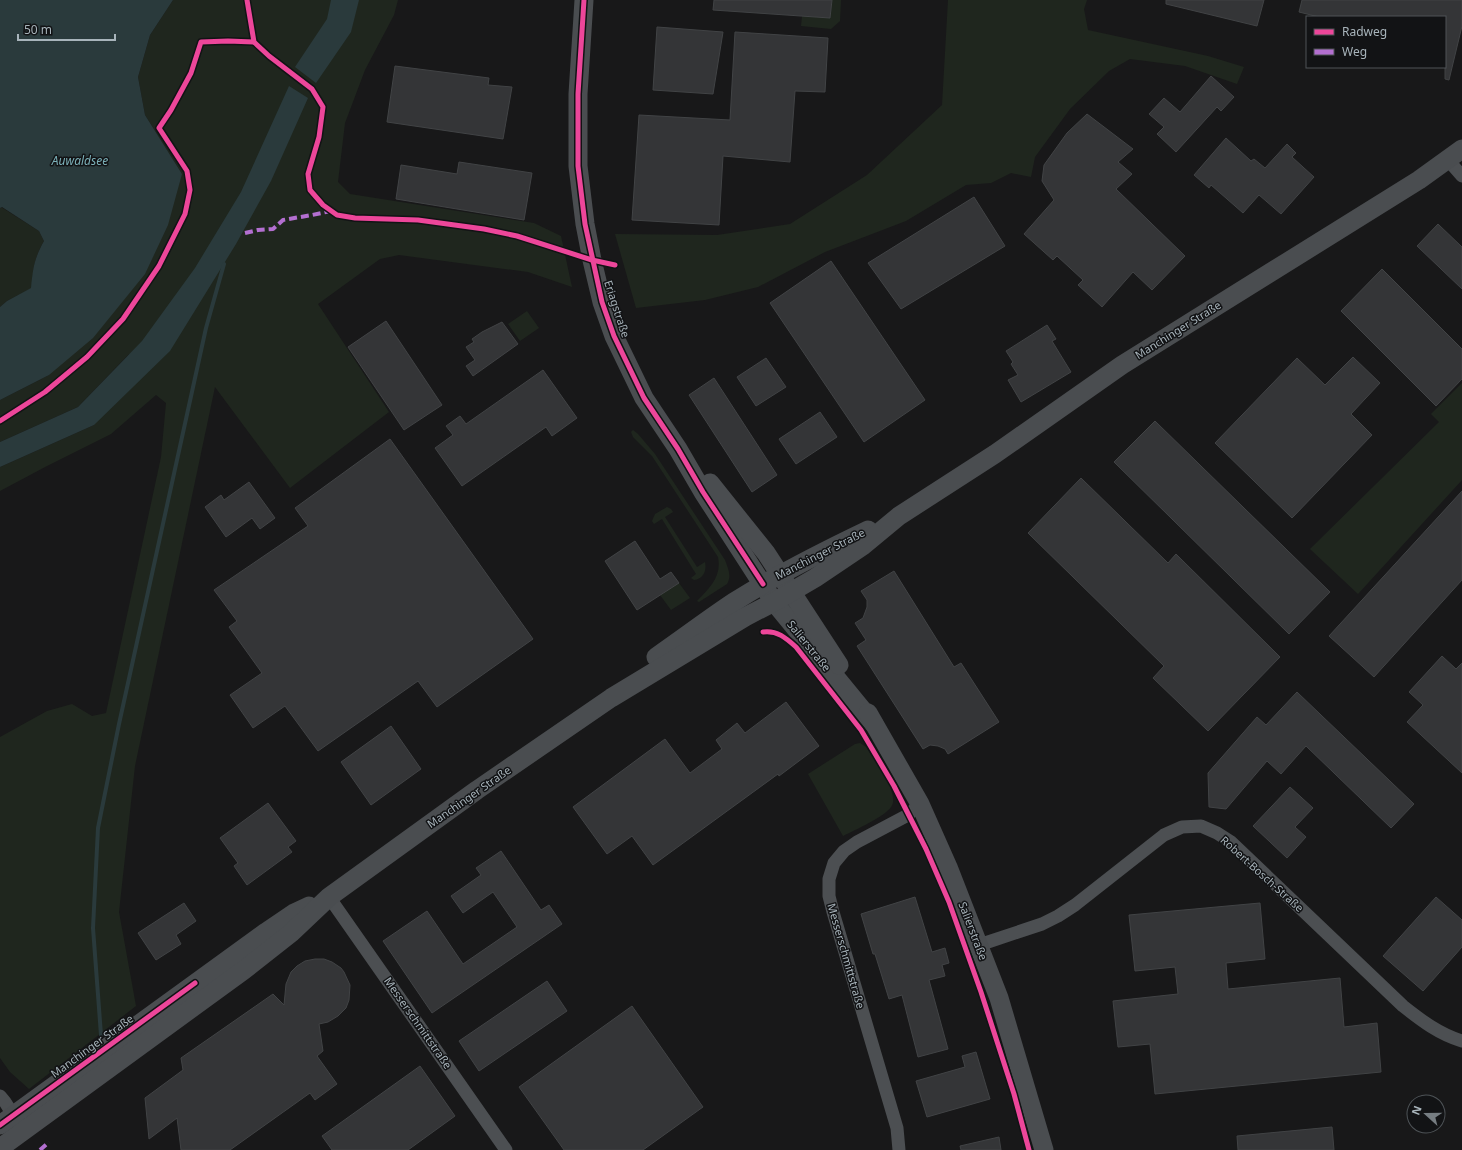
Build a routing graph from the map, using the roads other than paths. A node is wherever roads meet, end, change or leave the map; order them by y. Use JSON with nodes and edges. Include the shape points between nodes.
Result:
{"nodes":[{"id":1,"x":584,"y":0,"type":"edge"},
{"id":2,"x":1455,"y":155,"type":"edge"},
{"id":3,"x":1462,"y":176,"type":"edge"},
{"id":4,"x":678,"y":449,"type":"junction"},
{"id":5,"x":899,"y":516,"type":"junction"},
{"id":6,"x":781,"y":574,"type":"junction"},
{"id":7,"x":763,"y":584,"type":"junction"},
{"id":8,"x":792,"y":591,"type":"junction"},
{"id":9,"x":774,"y":602,"type":"junction"},
{"id":10,"x":611,"y":698,"type":"junction"},
{"id":11,"x":874,"y":724,"type":"junction"},
{"id":12,"x":920,"y":804,"type":"junction"},
{"id":13,"x":329,"y":897,"type":"junction"},
{"id":14,"x":980,"y":945,"type":"junction"},
{"id":15,"x":1462,"y":1041,"type":"edge"},
{"id":16,"x":0,"y":1096,"type":"edge"},
{"id":17,"x":7,"y":1120,"type":"edge"},
{"id":18,"x":24,"y":1131,"type":"junction"},
{"id":19,"x":0,"y":1148,"type":"edge"},
{"id":20,"x":506,"y":1150,"type":"edge"},
{"id":21,"x":899,"y":1150,"type":"edge"},
{"id":22,"x":1044,"y":1150,"type":"edge"}],
"edges":[{"from":1,"to":4,"type":"main road","name":"Eriagstraße","via":[[578,94],[578,166],[592,260],[602,302],[623,355],[644,398]]},
{"from":2,"to":3,"type":"street"},
{"from":2,"to":5,"type":"main road","name":"Manchinger Straße","via":[[1374,209],[1122,365]]},
{"from":4,"to":6,"type":"main road","name":"Eriagstraße","via":[[718,492]]},
{"from":4,"to":7,"type":"main road","name":"Eriagstraße"},
{"from":5,"to":6,"type":"main road","name":"Manchinger Straße"},
{"from":5,"to":8,"type":"main road","name":"Manchinger Straße","via":[[864,545]]},
{"from":6,"to":7,"type":"main road","name":"Manchinger Straße"},
{"from":6,"to":8,"type":"main road","name":"Eriagstraße"},
{"from":7,"to":9,"type":"main road","name":"Salierstraße"},
{"from":7,"to":10,"type":"main road","name":"Manchinger Straße","via":[[657,657]]},
{"from":8,"to":9,"type":"main road","name":"Manchinger Straße"},
{"from":8,"to":11,"type":"main road","name":"Salierstraße"},
{"from":9,"to":10,"type":"main road","name":"Manchinger Straße"},
{"from":9,"to":11,"type":"main road","name":"Salierstraße"},
{"from":10,"to":13,"type":"main road","name":"Manchinger Straße"},
{"from":11,"to":12,"type":"main road","name":"Salierstraße"},
{"from":12,"to":14,"type":"main road","name":"Salierstraße"},
{"from":12,"to":21,"type":"street","name":"Messerschmittstraße","via":[[908,815],[844,851],[834,863],[829,879],[829,896],[833,912],[897,1128]]},
{"from":13,"to":17,"type":"main road","name":"Manchinger Straße","via":[[294,913],[266,932]]},
{"from":13,"to":18,"type":"main road","name":"Manchinger Straße","via":[[291,933],[238,974]]},
{"from":13,"to":20,"type":"street","name":"Messerschmittstraße"},
{"from":14,"to":15,"type":"street","name":"Robert-Bosch-Straße","via":[[1058,916],[1164,834],[1182,827],[1201,826],[1231,842],[1421,1021]]},
{"from":14,"to":22,"type":"main road","name":"Salierstraße","via":[[1010,1030]]},
{"from":16,"to":17,"type":"street","via":[[5,1102]]},
{"from":17,"to":18,"type":"street"},
{"from":18,"to":19,"type":"main road","name":"Manchinger Straße"}]}
